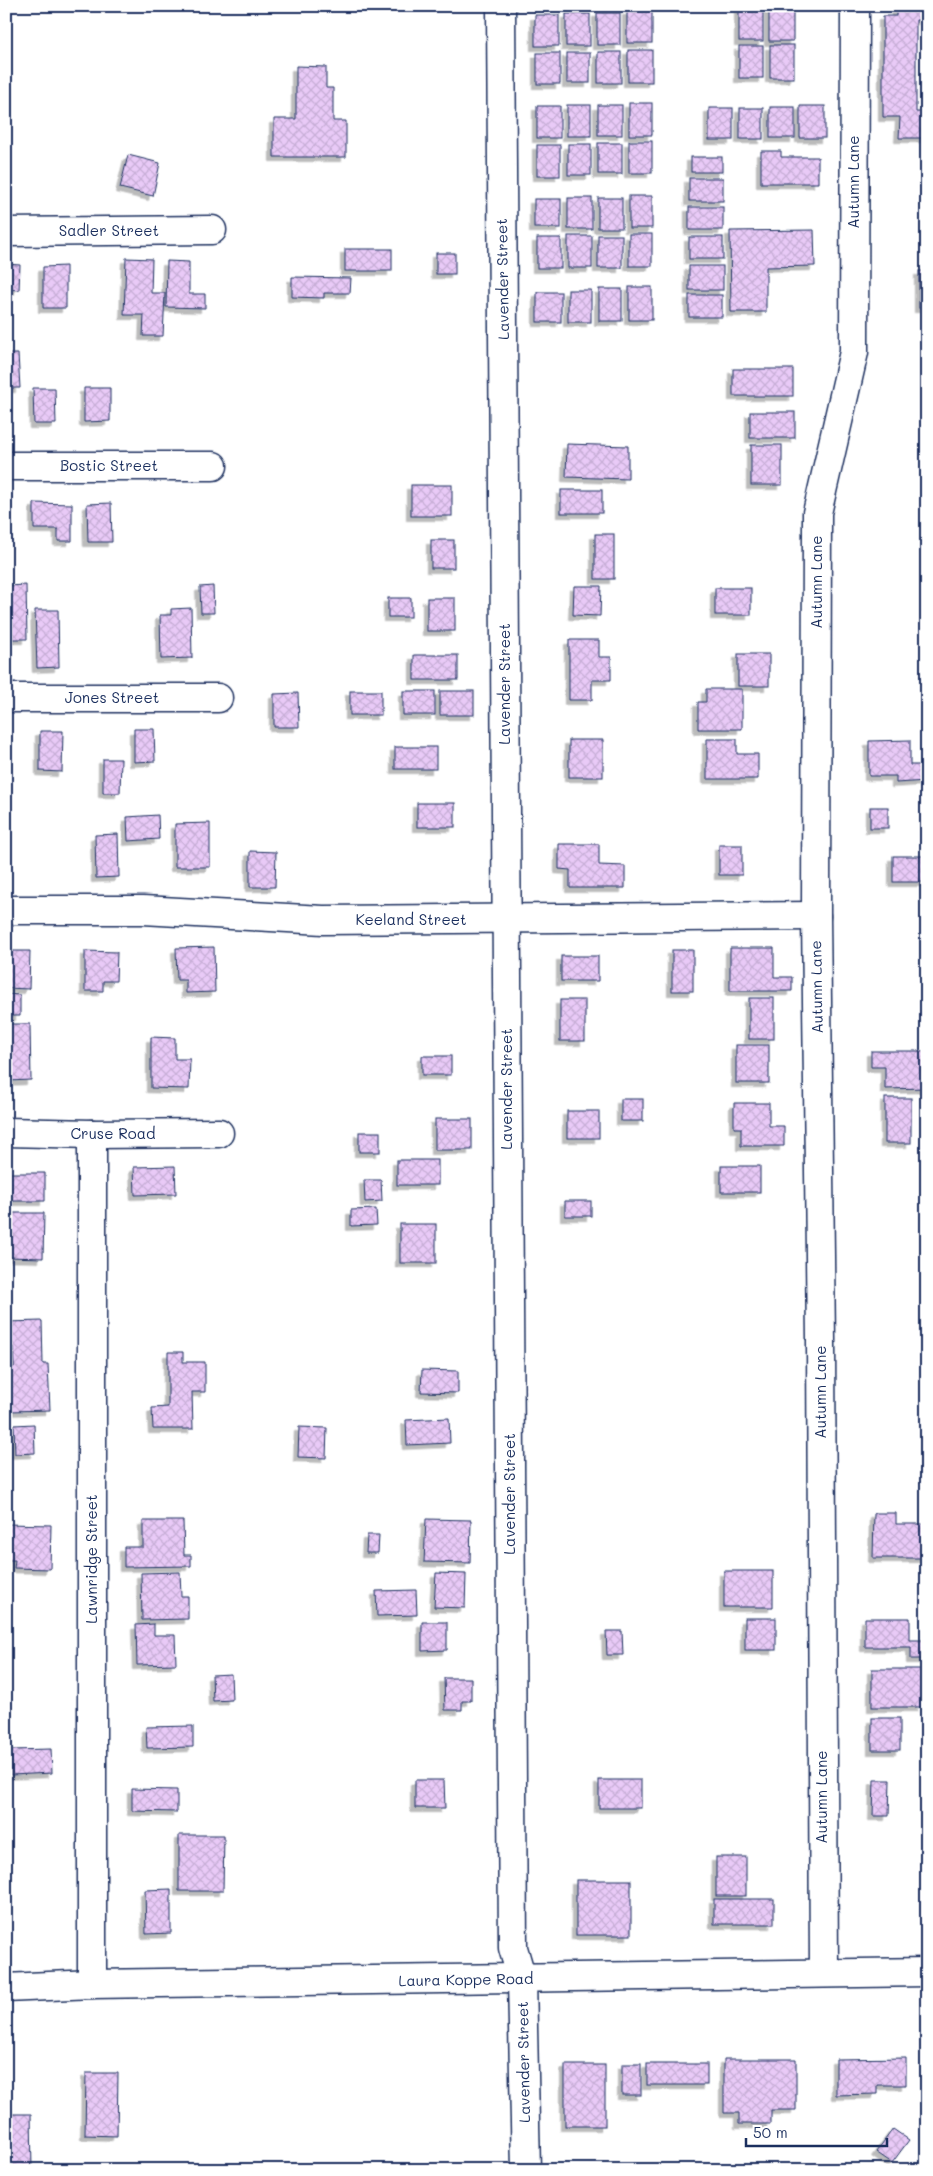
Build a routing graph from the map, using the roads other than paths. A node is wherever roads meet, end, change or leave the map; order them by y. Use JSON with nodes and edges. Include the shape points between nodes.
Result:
{"nodes":[{"id":1,"x":501,"y":6,"type":"edge"},
{"id":2,"x":855,"y":6,"type":"edge"},
{"id":3,"x":212,"y":230,"type":"dead end"},
{"id":4,"x":6,"y":232,"type":"edge"},
{"id":5,"x":6,"y":466,"type":"edge"},
{"id":6,"x":213,"y":466,"type":"dead end"},
{"id":7,"x":6,"y":698,"type":"edge"},
{"id":8,"x":218,"y":698,"type":"dead end"},
{"id":9,"x":6,"y":910,"type":"edge"},
{"id":10,"x":816,"y":916,"type":"junction"},
{"id":11,"x":506,"y":919,"type":"junction"},
{"id":12,"x":6,"y":1132,"type":"edge"},
{"id":13,"x":219,"y":1133,"type":"dead end"},
{"id":14,"x":92,"y":1134,"type":"junction"},
{"id":15,"x":927,"y":1972,"type":"edge"},
{"id":16,"x":824,"y":1973,"type":"junction"},
{"id":17,"x":522,"y":1979,"type":"junction"},
{"id":18,"x":92,"y":1984,"type":"junction"},
{"id":19,"x":6,"y":1988,"type":"edge"},
{"id":20,"x":526,"y":2170,"type":"edge"}],
"edges":[{"from":1,"to":11,"type":"street","name":"Lavender Street"},
{"from":2,"to":10,"type":"street","name":"Autumn Lane","via":[[854,352],[817,513]]},
{"from":3,"to":4,"type":"street","name":"Sadler Street"},
{"from":5,"to":6,"type":"street","name":"Bostic Street"},
{"from":7,"to":8,"type":"street","name":"Jones Street"},
{"from":9,"to":11,"type":"street","name":"Keeland Street","via":[[143,910],[323,920]]},
{"from":10,"to":11,"type":"street","name":"Keeland Street"},
{"from":10,"to":16,"type":"street","name":"Autumn Lane"},
{"from":11,"to":17,"type":"street","name":"Lavender Street","via":[[513,1948]]},
{"from":12,"to":14,"type":"street","name":"Cruse Road"},
{"from":13,"to":14,"type":"street","name":"Cruse Road"},
{"from":14,"to":18,"type":"street","name":"Lawnridge Street"},
{"from":15,"to":16,"type":"street","name":"Laura Koppe Road"},
{"from":16,"to":17,"type":"street","name":"Laura Koppe Road"},
{"from":17,"to":18,"type":"street","name":"Laura Koppe Road"},
{"from":17,"to":20,"type":"street","name":"Lavender Street"},
{"from":18,"to":19,"type":"street","name":"Laura Koppe Road"}]}
